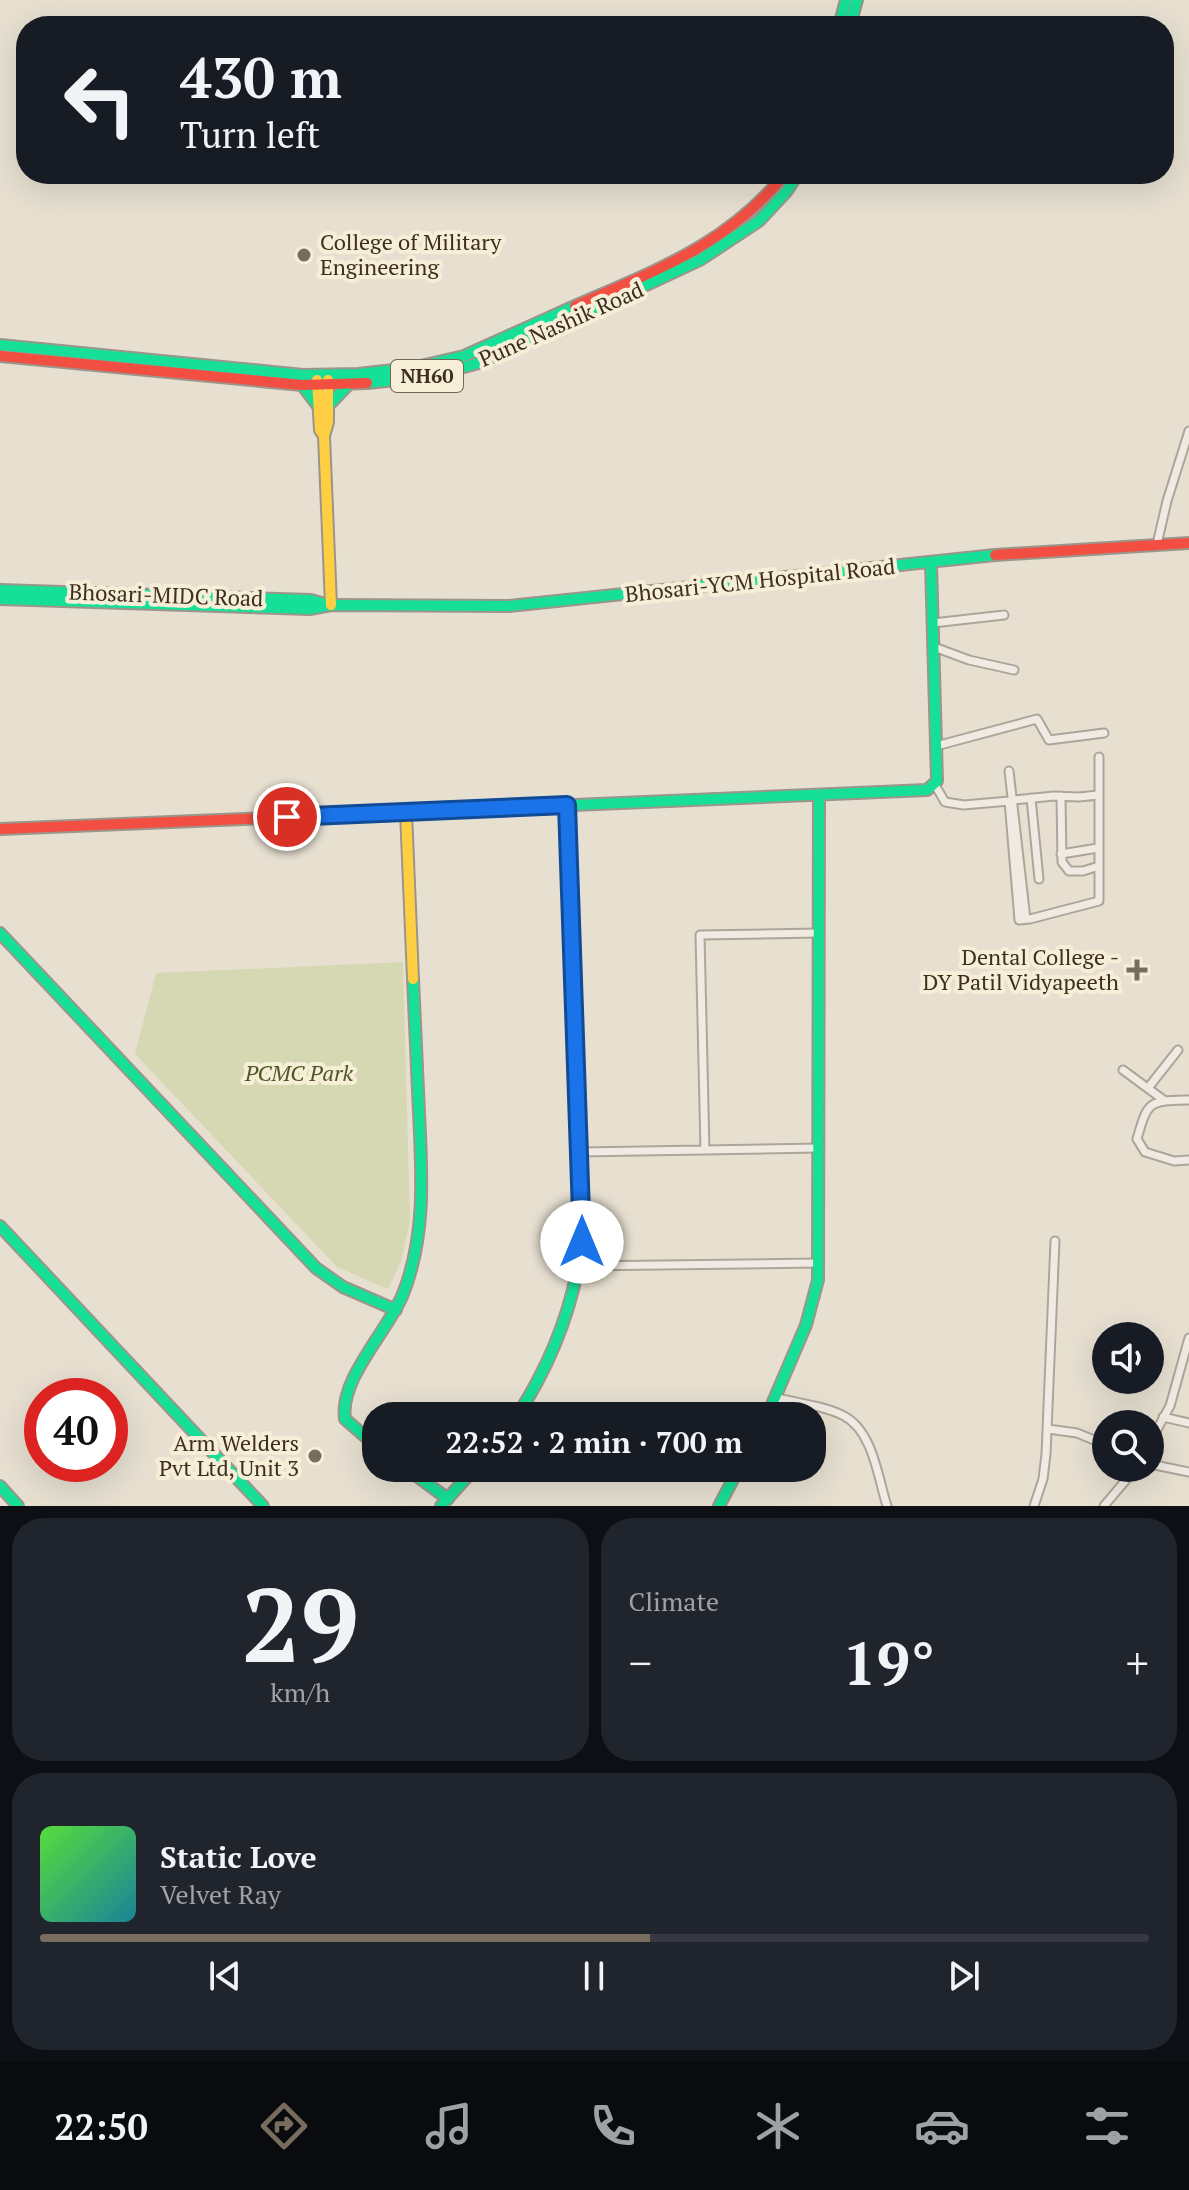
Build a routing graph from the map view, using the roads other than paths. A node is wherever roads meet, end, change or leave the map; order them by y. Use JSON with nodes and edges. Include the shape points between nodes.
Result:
{"nodes":[{"id":1,"x":777,"y":184,"type":"edge"},
{"id":2,"x":790,"y":184,"type":"edge"},
{"id":3,"x":0,"y":345,"type":"edge"},
{"id":4,"x":0,"y":356,"type":"edge"},
{"id":5,"x":323,"y":380,"type":"junction"},
{"id":6,"x":302,"y":385,"type":"junction"},
{"id":7,"x":348,"y":385,"type":"junction"},
{"id":8,"x":323,"y":406,"type":"junction"},
{"id":9,"x":1189,"y":431,"type":"edge"},
{"id":10,"x":1189,"y":543,"type":"edge"},
{"id":11,"x":1157,"y":544,"type":"junction"},
{"id":12,"x":931,"y":563,"type":"junction"},
{"id":13,"x":0,"y":590,"type":"edge"},
{"id":14,"x":0,"y":599,"type":"edge"},
{"id":15,"x":331,"y":605,"type":"junction"},
{"id":16,"x":1004,"y":615,"type":"dead end"},
{"id":17,"x":933,"y":623,"type":"junction"},
{"id":18,"x":934,"y":647,"type":"junction"},
{"id":19,"x":1014,"y":670,"type":"dead end"},
{"id":20,"x":1104,"y":733,"type":"dead end"},
{"id":21,"x":936,"y":746,"type":"junction"},
{"id":22,"x":1099,"y":757,"type":"dead end"},
{"id":23,"x":1007,"y":771,"type":"dead end"},
{"id":24,"x":935,"y":785,"type":"junction"},
{"id":25,"x":819,"y":795,"type":"junction"},
{"id":26,"x":1098,"y":795,"type":"junction"},
{"id":27,"x":1061,"y":796,"type":"junction"},
{"id":28,"x":1031,"y":798,"type":"junction"},
{"id":29,"x":1011,"y":800,"type":"junction"},
{"id":30,"x":567,"y":805,"type":"junction"},
{"id":31,"x":406,"y":812,"type":"junction"},
{"id":32,"x":0,"y":829,"type":"edge"},
{"id":33,"x":1098,"y":848,"type":"junction"},
{"id":34,"x":1061,"y":854,"type":"junction"},
{"id":35,"x":1099,"y":866,"type":"junction"},
{"id":36,"x":1039,"y":879,"type":"dead end"},
{"id":37,"x":0,"y":933,"type":"edge"},
{"id":38,"x":819,"y":933,"type":"junction"},
{"id":39,"x":1178,"y":1050,"type":"dead end"},
{"id":40,"x":1123,"y":1070,"type":"dead end"},
{"id":41,"x":1148,"y":1088,"type":"junction"},
{"id":42,"x":1189,"y":1100,"type":"edge"},
{"id":43,"x":1165,"y":1101,"type":"junction"},
{"id":44,"x":819,"y":1148,"type":"junction"},
{"id":45,"x":705,"y":1150,"type":"junction"},
{"id":46,"x":580,"y":1152,"type":"junction"},
{"id":47,"x":1189,"y":1160,"type":"edge"},
{"id":48,"x":0,"y":1226,"type":"edge"},
{"id":49,"x":1055,"y":1241,"type":"dead end"},
{"id":50,"x":819,"y":1263,"type":"junction"},
{"id":51,"x":580,"y":1266,"type":"junction"},
{"id":52,"x":396,"y":1310,"type":"junction"},
{"id":53,"x":1189,"y":1338,"type":"edge"},
{"id":54,"x":777,"y":1398,"type":"junction"},
{"id":55,"x":527,"y":1402,"type":"edge"},
{"id":56,"x":775,"y":1402,"type":"edge"},
{"id":57,"x":1164,"y":1415,"type":"edge"},
{"id":58,"x":1164,"y":1417,"type":"edge"},
{"id":59,"x":1189,"y":1423,"type":"edge"},
{"id":60,"x":1048,"y":1429,"type":"junction"},
{"id":61,"x":362,"y":1434,"type":"edge"},
{"id":62,"x":1092,"y":1439,"type":"edge"},
{"id":63,"x":1164,"y":1467,"type":"edge"},
{"id":64,"x":1189,"y":1472,"type":"edge"},
{"id":65,"x":422,"y":1482,"type":"edge"},
{"id":66,"x":463,"y":1482,"type":"edge"},
{"id":67,"x":732,"y":1482,"type":"edge"},
{"id":68,"x":1124,"y":1482,"type":"edge"},
{"id":69,"x":0,"y":1486,"type":"edge"},
{"id":70,"x":14,"y":1502,"type":"edge"},
{"id":71,"x":445,"y":1502,"type":"edge"},
{"id":72,"x":1037,"y":1505,"type":"edge"},
{"id":73,"x":0,"y":1506,"type":"edge"},
{"id":74,"x":263,"y":1506,"type":"edge"},
{"id":75,"x":719,"y":1506,"type":"edge"},
{"id":76,"x":887,"y":1506,"type":"edge"},
{"id":77,"x":1104,"y":1506,"type":"edge"}],
"edges":[{"from":1,"to":5,"type":"main road","name":"Pune Nashik Road","number":"NH60","via":[[752,213],[695,251],[475,353]]},
{"from":2,"to":7,"type":"main road","name":"Pune Nashik Road","number":"NH60","via":[[759,221],[700,260],[479,363],[426,377]]},
{"from":3,"to":5,"type":"main road","name":"Pune Nashik Road","number":"NH60"},
{"from":4,"to":6,"type":"main road","name":"Pune Nashik Road","number":"NH60"},
{"from":5,"to":6,"type":"main road","name":"Pune Nashik Road","number":"NH60"},
{"from":5,"to":7,"type":"main road","name":"Pune Nashik Road","number":"NH60"},
{"from":5,"to":8,"type":"main road"},
{"from":6,"to":8,"type":"main road"},
{"from":7,"to":8,"type":"main road"},
{"from":8,"to":15,"type":"main road"},
{"from":9,"to":11,"type":"street"},
{"from":10,"to":11,"type":"main road","name":"Bhosari-YCM Hospital Road"},
{"from":11,"to":12,"type":"main road","name":"Bhosari-YCM Hospital Road"},
{"from":12,"to":15,"type":"main road","name":"Bhosari-YCM Hospital Road","via":[[509,606]]},
{"from":12,"to":17,"type":"main road"},
{"from":13,"to":15,"type":"main road","name":"Bhosari-MIDC Road","via":[[311,600]]},
{"from":14,"to":15,"type":"main road","name":"Bhosari-MIDC Road","via":[[310,609]]},
{"from":16,"to":17,"type":"street"},
{"from":17,"to":18,"type":"main road"},
{"from":18,"to":19,"type":"street"},
{"from":18,"to":21,"type":"main road"},
{"from":20,"to":21,"type":"street","via":[[1049,740],[1037,719]]},
{"from":21,"to":24,"type":"main road"},
{"from":22,"to":26,"type":"street"},
{"from":23,"to":29,"type":"street"},
{"from":24,"to":25,"type":"main road","via":[[924,790]]},
{"from":24,"to":29,"type":"street","via":[[945,802]]},
{"from":25,"to":30,"type":"main road"},
{"from":25,"to":38,"type":"main road"},
{"from":26,"to":27,"type":"street"},
{"from":26,"to":33,"type":"street"},
{"from":27,"to":28,"type":"street"},
{"from":27,"to":34,"type":"street"},
{"from":28,"to":29,"type":"street"},
{"from":28,"to":36,"type":"street"},
{"from":29,"to":35,"type":"street","via":[[1019,920],[1099,901]]},
{"from":30,"to":31,"type":"main road"},
{"from":30,"to":46,"type":"main road"},
{"from":31,"to":32,"type":"main road"},
{"from":31,"to":52,"type":"main road","via":[[422,1194],[418,1245]]},
{"from":33,"to":34,"type":"street"},
{"from":33,"to":35,"type":"street"},
{"from":34,"to":35,"type":"street","via":[[1069,871]]},
{"from":37,"to":52,"type":"main road","via":[[316,1268],[343,1287]]},
{"from":38,"to":44,"type":"main road"},
{"from":38,"to":45,"type":"street","via":[[700,935]]},
{"from":39,"to":41,"type":"street"},
{"from":40,"to":41,"type":"street"},
{"from":41,"to":43,"type":"street"},
{"from":42,"to":43,"type":"street"},
{"from":43,"to":47,"type":"street","via":[[1146,1109],[1137,1142],[1145,1152]]},
{"from":44,"to":45,"type":"street"},
{"from":44,"to":50,"type":"main road"},
{"from":45,"to":46,"type":"street"},
{"from":46,"to":51,"type":"main road"},
{"from":48,"to":74,"type":"main road"},
{"from":49,"to":60,"type":"street"},
{"from":50,"to":51,"type":"street"},
{"from":50,"to":54,"type":"main road","via":[[812,1309]]},
{"from":51,"to":55,"type":"main road","via":[[557,1344]]},
{"from":52,"to":61,"type":"main road","via":[[343,1405],[345,1419]]},
{"from":53,"to":57,"type":"street"},
{"from":54,"to":56,"type":"main road"},
{"from":54,"to":76,"type":"street","via":[[833,1411],[855,1423],[867,1442]]},
{"from":58,"to":59,"type":"street"},
{"from":60,"to":62,"type":"street"},
{"from":60,"to":72,"type":"street"},
{"from":63,"to":64,"type":"street"},
{"from":65,"to":71,"type":"main road"},
{"from":66,"to":71,"type":"main road"},
{"from":67,"to":75,"type":"main road"},
{"from":68,"to":77,"type":"street"},
{"from":69,"to":70,"type":"main road"},
{"from":70,"to":73,"type":"main road"}]}
